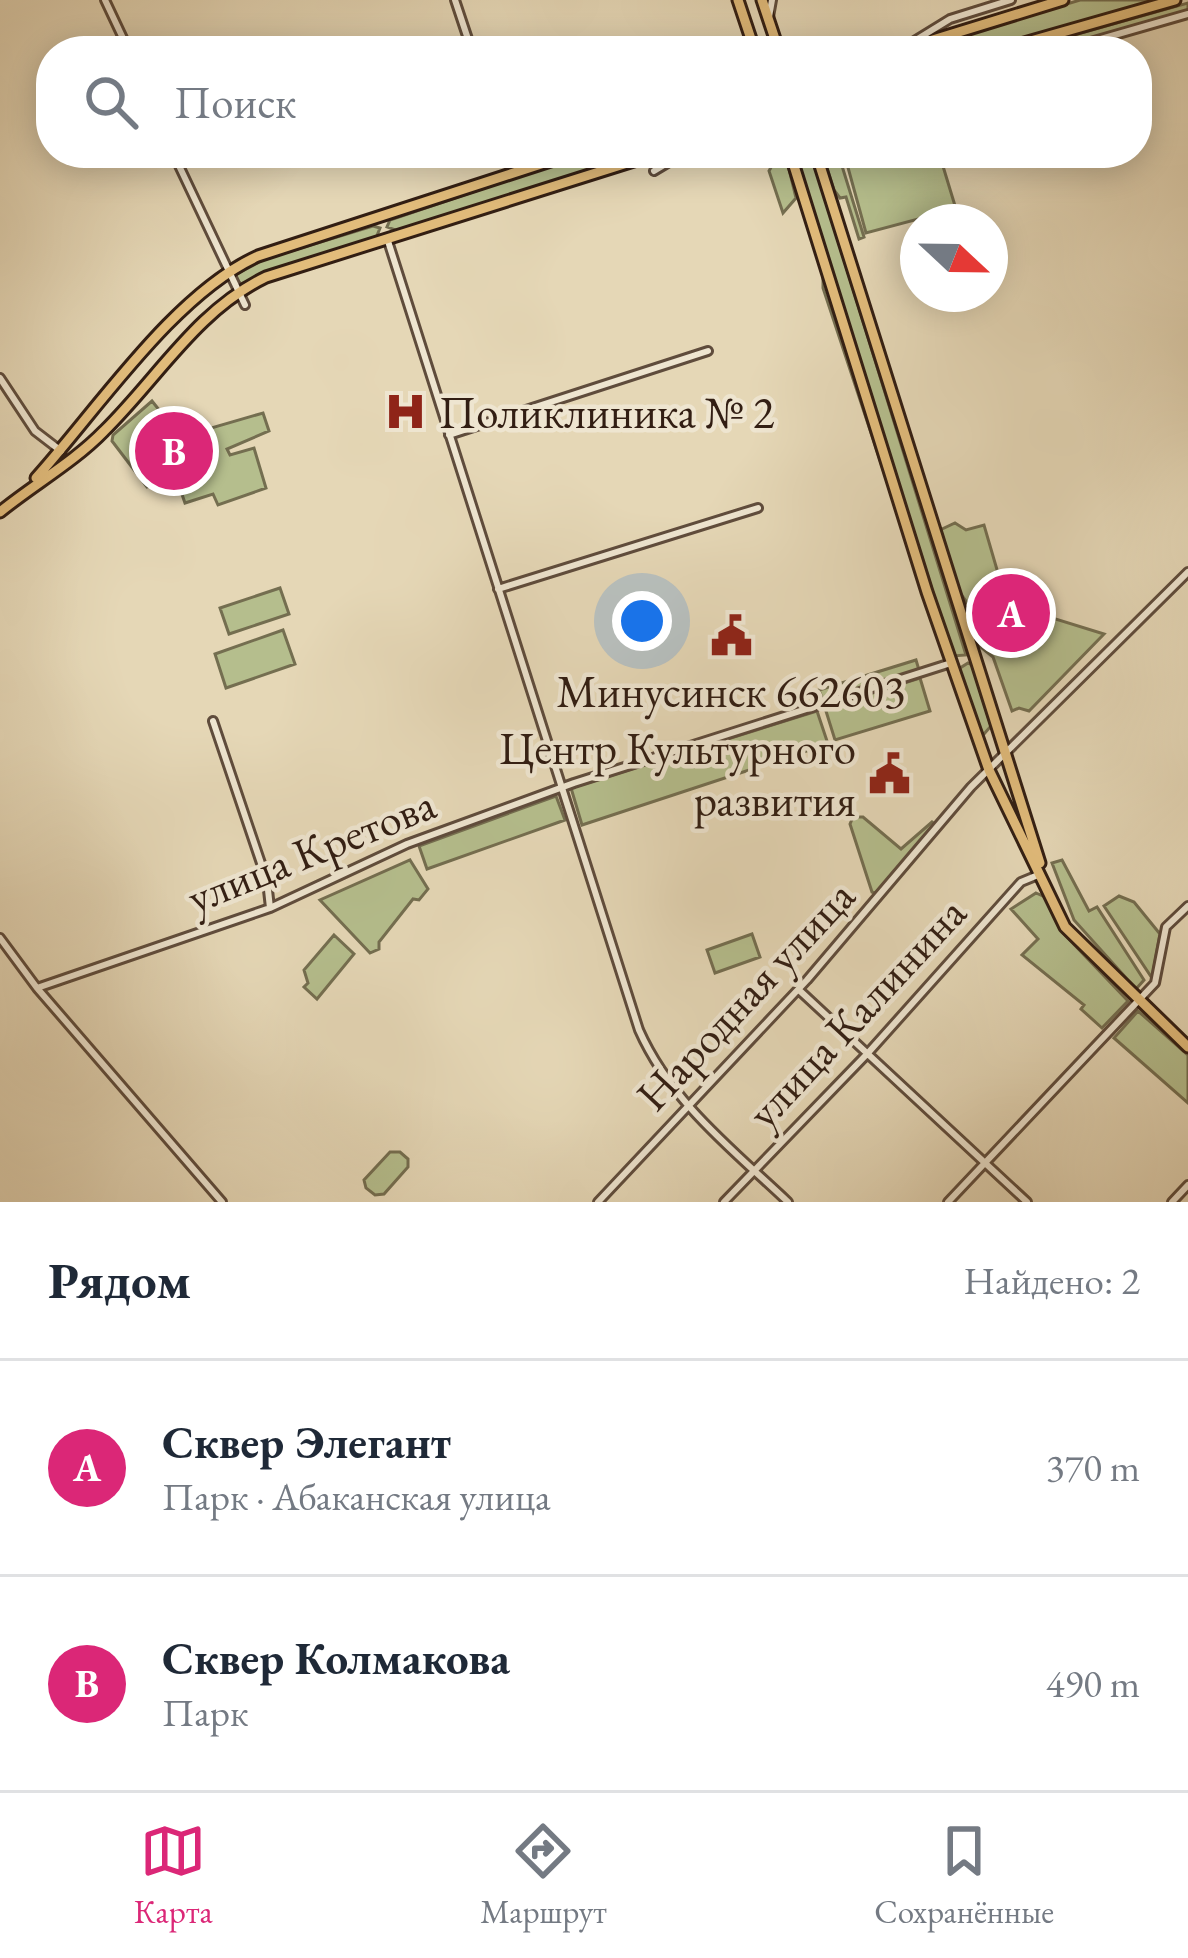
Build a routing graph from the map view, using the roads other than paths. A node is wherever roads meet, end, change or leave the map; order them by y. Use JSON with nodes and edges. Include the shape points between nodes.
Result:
{"nodes":[{"id":1,"x":105,"y":0,"type":"edge"},
{"id":2,"x":455,"y":0,"type":"edge"},
{"id":3,"x":739,"y":0,"type":"edge"},
{"id":4,"x":762,"y":0,"type":"edge"},
{"id":5,"x":772,"y":0,"type":"edge"},
{"id":6,"x":1011,"y":0,"type":"edge"},
{"id":7,"x":1063,"y":0,"type":"edge"},
{"id":8,"x":1175,"y":0,"type":"edge"},
{"id":9,"x":1188,"y":14,"type":"edge"},
{"id":10,"x":769,"y":20,"type":"junction"},
{"id":11,"x":122,"y":36,"type":"edge"},
{"id":12,"x":467,"y":36,"type":"edge"},
{"id":13,"x":750,"y":36,"type":"edge"},
{"id":14,"x":774,"y":36,"type":"edge"},
{"id":15,"x":922,"y":36,"type":"edge"},
{"id":16,"x":947,"y":36,"type":"edge"},
{"id":17,"x":1049,"y":36,"type":"edge"},
{"id":18,"x":1111,"y":36,"type":"edge"},
{"id":19,"x":179,"y":168,"type":"edge"},
{"id":20,"x":529,"y":168,"type":"edge"},
{"id":21,"x":611,"y":168,"type":"edge"},
{"id":22,"x":658,"y":168,"type":"edge"},
{"id":23,"x":795,"y":168,"type":"edge"},
{"id":24,"x":821,"y":168,"type":"edge"},
{"id":25,"x":653,"y":171,"type":"dead end"},
{"id":26,"x":380,"y":217,"type":"junction"},
{"id":27,"x":387,"y":238,"type":"junction"},
{"id":28,"x":228,"y":270,"type":"junction"},
{"id":29,"x":237,"y":291,"type":"junction"},
{"id":30,"x":244,"y":304,"type":"dead end"},
{"id":31,"x":708,"y":351,"type":"dead end"},
{"id":32,"x":0,"y":378,"type":"edge"},
{"id":33,"x":109,"y":393,"type":"junction"},
{"id":34,"x":126,"y":408,"type":"junction"},
{"id":35,"x":448,"y":435,"type":"junction"},
{"id":36,"x":61,"y":451,"type":"junction"},
{"id":37,"x":20,"y":496,"type":"junction"},
{"id":38,"x":758,"y":508,"type":"dead end"},
{"id":39,"x":0,"y":512,"type":"edge"},
{"id":40,"x":1188,"y":572,"type":"edge"},
{"id":41,"x":498,"y":589,"type":"junction"},
{"id":42,"x":976,"y":656,"type":"junction"},
{"id":43,"x":951,"y":663,"type":"junction"},
{"id":44,"x":213,"y":721,"type":"dead end"},
{"id":45,"x":998,"y":726,"type":"junction"},
{"id":46,"x":976,"y":736,"type":"junction"},
{"id":47,"x":1006,"y":751,"type":"junction"},
{"id":48,"x":989,"y":770,"type":"junction"},
{"id":49,"x":560,"y":789,"type":"junction"},
{"id":50,"x":1042,"y":873,"type":"junction"},
{"id":51,"x":1188,"y":906,"type":"edge"},
{"id":52,"x":270,"y":908,"type":"junction"},
{"id":53,"x":0,"y":938,"type":"edge"},
{"id":54,"x":37,"y":988,"type":"junction"},
{"id":55,"x":799,"y":989,"type":"junction"},
{"id":56,"x":1139,"y":1001,"type":"junction"},
{"id":57,"x":1188,"y":1047,"type":"edge"},
{"id":58,"x":868,"y":1053,"type":"junction"},
{"id":59,"x":686,"y":1106,"type":"junction"},
{"id":60,"x":985,"y":1163,"type":"junction"},
{"id":61,"x":754,"y":1169,"type":"junction"},
{"id":62,"x":1188,"y":1185,"type":"edge"},
{"id":63,"x":222,"y":1202,"type":"edge"},
{"id":64,"x":598,"y":1202,"type":"edge"},
{"id":65,"x":724,"y":1202,"type":"edge"},
{"id":66,"x":788,"y":1202,"type":"edge"},
{"id":67,"x":947,"y":1202,"type":"edge"},
{"id":68,"x":1027,"y":1202,"type":"edge"},
{"id":69,"x":1172,"y":1202,"type":"edge"}],
"edges":[{"from":1,"to":11,"type":"street"},
{"from":2,"to":12,"type":"street"},
{"from":3,"to":13,"type":"main road"},
{"from":4,"to":10,"type":"main road"},
{"from":5,"to":10,"type":"street"},
{"from":6,"to":15,"type":"street"},
{"from":7,"to":16,"type":"main road"},
{"from":8,"to":17,"type":"main road"},
{"from":9,"to":18,"type":"street"},
{"from":10,"to":14,"type":"main road"},
{"from":19,"to":28,"type":"street"},
{"from":20,"to":26,"type":"main road"},
{"from":21,"to":27,"type":"main road"},
{"from":22,"to":25,"type":"street"},
{"from":23,"to":43,"type":"main road"},
{"from":24,"to":42,"type":"main road"},
{"from":26,"to":27,"type":"main road"},
{"from":26,"to":28,"type":"main road"},
{"from":27,"to":29,"type":"main road"},
{"from":27,"to":35,"type":"street"},
{"from":28,"to":29,"type":"street"},
{"from":28,"to":33,"type":"main road"},
{"from":29,"to":30,"type":"street"},
{"from":29,"to":34,"type":"main road"},
{"from":31,"to":35,"type":"street"},
{"from":32,"to":36,"type":"street","via":[[35,431]]},
{"from":33,"to":34,"type":"main road","via":[[113,405]]},
{"from":33,"to":36,"type":"main road"},
{"from":34,"to":37,"type":"main road"},
{"from":35,"to":41,"type":"street"},
{"from":36,"to":37,"type":"main road"},
{"from":37,"to":39,"type":"main road"},
{"from":38,"to":41,"type":"street"},
{"from":40,"to":47,"type":"street","name":"Народная улица"},
{"from":41,"to":49,"type":"street"},
{"from":42,"to":43,"type":"main road"},
{"from":42,"to":45,"type":"main road"},
{"from":43,"to":46,"type":"main road"},
{"from":43,"to":49,"type":"street","name":"улица Кретова"},
{"from":44,"to":52,"type":"street"},
{"from":45,"to":46,"type":"main road","via":[[991,740]]},
{"from":45,"to":47,"type":"main road"},
{"from":46,"to":48,"type":"main road"},
{"from":47,"to":48,"type":"street","name":"Народная улица"},
{"from":47,"to":50,"type":"main road"},
{"from":48,"to":50,"type":"main road"},
{"from":48,"to":55,"type":"street","name":"Народная улица"},
{"from":49,"to":52,"type":"street","name":"улица Кретова","via":[[407,844]]},
{"from":49,"to":59,"type":"street","via":[[639,1030]]},
{"from":50,"to":56,"type":"main road","via":[[1065,927]]},
{"from":50,"to":58,"type":"street","name":"улица Калинина","via":[[1021,882]]},
{"from":51,"to":56,"type":"street","via":[[1166,927],[1155,983]]},
{"from":52,"to":54,"type":"street","name":"улица Кретова"},
{"from":53,"to":54,"type":"street"},
{"from":54,"to":63,"type":"street"},
{"from":55,"to":58,"type":"street"},
{"from":55,"to":59,"type":"street","name":"Народная улица"},
{"from":56,"to":57,"type":"main road"},
{"from":56,"to":60,"type":"street"},
{"from":58,"to":60,"type":"street"},
{"from":58,"to":61,"type":"street","name":"улица Калинина"},
{"from":59,"to":61,"type":"street"},
{"from":59,"to":64,"type":"street","name":"Народная улица"},
{"from":60,"to":67,"type":"street"},
{"from":60,"to":68,"type":"street"},
{"from":61,"to":65,"type":"street","name":"улица Калинина"},
{"from":61,"to":66,"type":"street"},
{"from":62,"to":69,"type":"street"}]}
